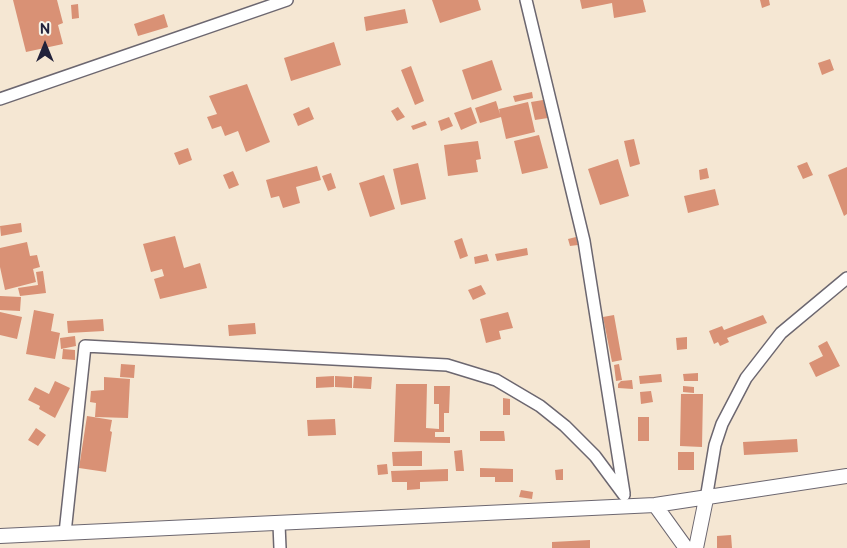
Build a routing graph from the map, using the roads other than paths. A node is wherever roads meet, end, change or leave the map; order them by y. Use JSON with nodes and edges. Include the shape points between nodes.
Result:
{"nodes":[{"id":1,"x":287,"y":0,"type":"edge"},
{"id":2,"x":526,"y":0,"type":"edge"},
{"id":3,"x":0,"y":99,"type":"edge"},
{"id":4,"x":847,"y":278,"type":"edge"},
{"id":5,"x":847,"y":476,"type":"edge"},
{"id":6,"x":706,"y":499,"type":"junction"},
{"id":7,"x":624,"y":501,"type":"junction"},
{"id":8,"x":655,"y":505,"type":"junction"},
{"id":9,"x":279,"y":524,"type":"junction"},
{"id":10,"x":65,"y":533,"type":"junction"},
{"id":11,"x":0,"y":536,"type":"edge"},
{"id":12,"x":280,"y":548,"type":"edge"},
{"id":13,"x":686,"y":548,"type":"edge"},
{"id":14,"x":696,"y":548,"type":"edge"}],
"edges":[{"from":1,"to":3,"type":"street"},
{"from":2,"to":7,"type":"street","via":[[584,240]]},
{"from":4,"to":6,"type":"street","via":[[781,333],[746,378],[729,407],[717,438]]},
{"from":5,"to":6,"type":"street"},
{"from":6,"to":8,"type":"street"},
{"from":6,"to":14,"type":"street"},
{"from":7,"to":8,"type":"street"},
{"from":7,"to":9,"type":"street"},
{"from":7,"to":10,"type":"street","via":[[595,456],[566,426],[540,406],[496,380],[447,365],[85,346]]},
{"from":8,"to":13,"type":"street"},
{"from":9,"to":10,"type":"street"},
{"from":9,"to":12,"type":"street"},
{"from":10,"to":11,"type":"street"}]}
